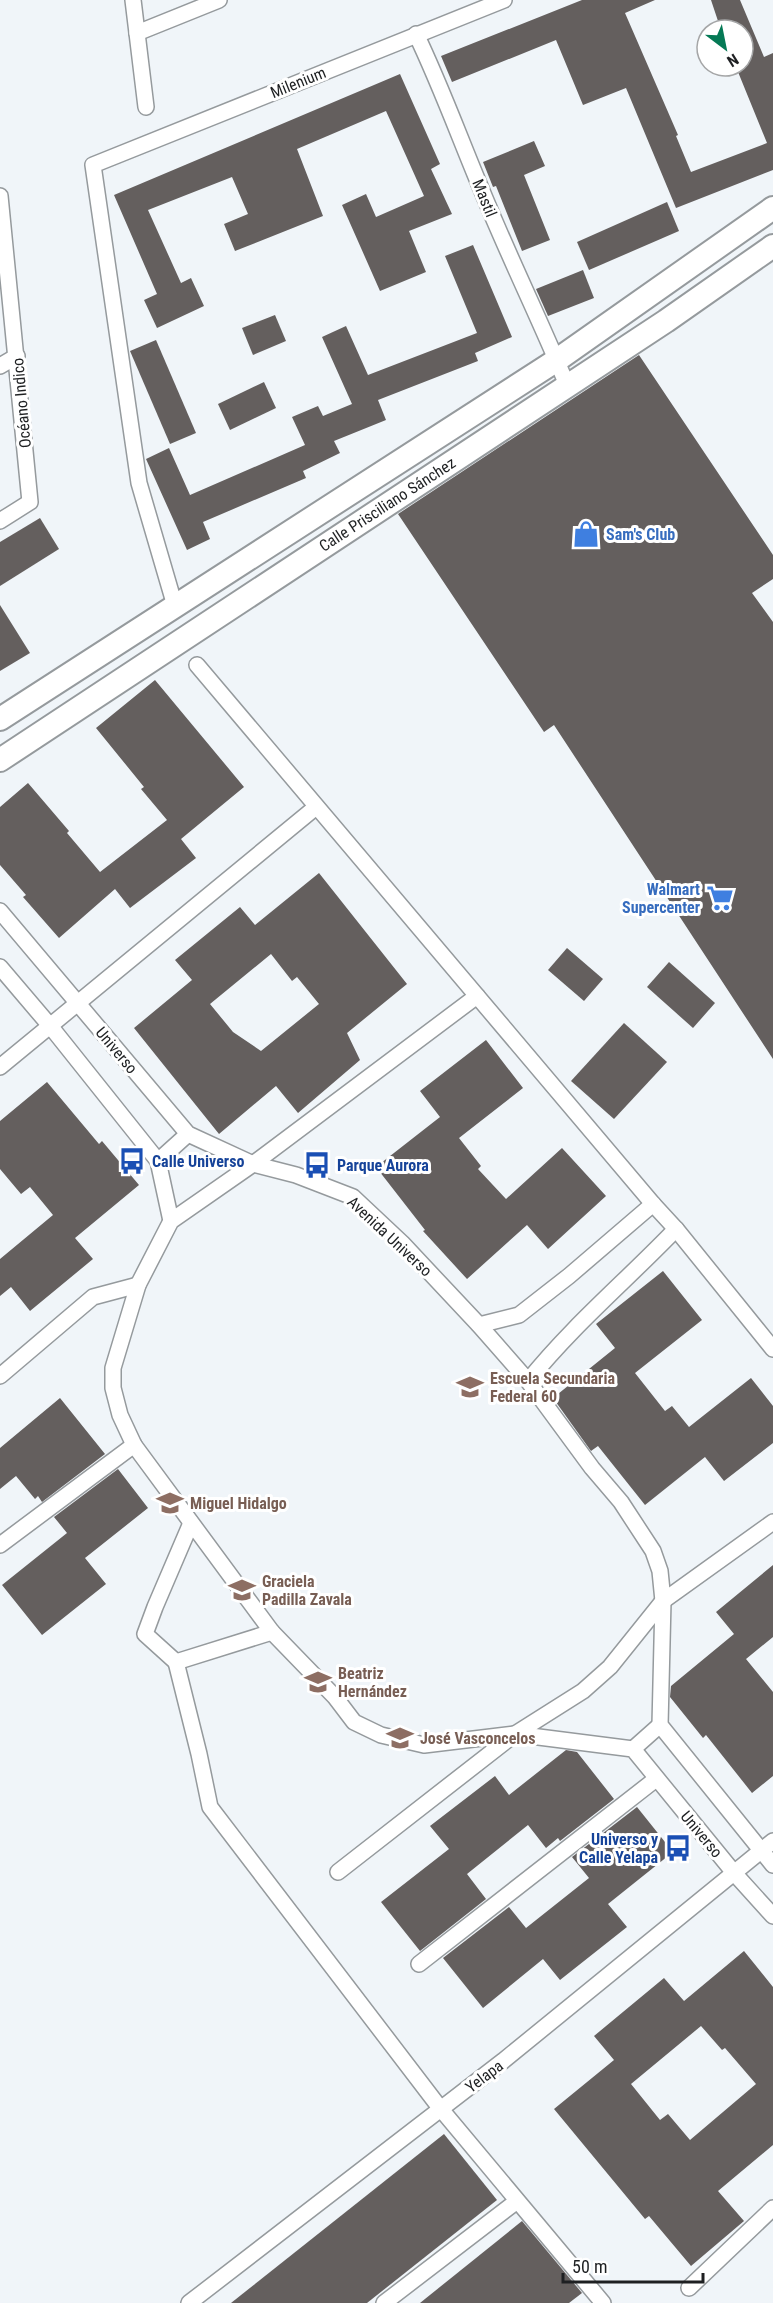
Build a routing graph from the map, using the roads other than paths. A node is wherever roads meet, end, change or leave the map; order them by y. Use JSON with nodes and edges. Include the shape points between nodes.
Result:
{"nodes":[{"id":1,"x":133,"y":0,"type":"edge"},
{"id":2,"x":219,"y":0,"type":"edge"},
{"id":3,"x":504,"y":0,"type":"edge"},
{"id":4,"x":137,"y":33,"type":"junction"},
{"id":5,"x":416,"y":34,"type":"junction"},
{"id":6,"x":146,"y":107,"type":"dead end"},
{"id":7,"x":0,"y":196,"type":"edge"},
{"id":8,"x":0,"y":201,"type":"edge"},
{"id":9,"x":773,"y":208,"type":"edge"},
{"id":10,"x":773,"y":246,"type":"edge"},
{"id":11,"x":16,"y":356,"type":"junction"},
{"id":12,"x":557,"y":360,"type":"junction"},
{"id":13,"x":0,"y":366,"type":"edge"},
{"id":14,"x":567,"y":385,"type":"junction"},
{"id":15,"x":0,"y":521,"type":"edge"},
{"id":16,"x":175,"y":606,"type":"junction"},
{"id":17,"x":198,"y":665,"type":"dead end"},
{"id":18,"x":0,"y":719,"type":"edge"},
{"id":19,"x":0,"y":760,"type":"edge"},
{"id":20,"x":316,"y":807,"type":"junction"},
{"id":21,"x":0,"y":911,"type":"edge"},
{"id":22,"x":0,"y":967,"type":"edge"},
{"id":23,"x":477,"y":996,"type":"junction"},
{"id":24,"x":78,"y":1003,"type":"junction"},
{"id":25,"x":51,"y":1027,"type":"junction"},
{"id":26,"x":0,"y":1067,"type":"edge"},
{"id":27,"x":188,"y":1134,"type":"junction"},
{"id":28,"x":158,"y":1161,"type":"junction"},
{"id":29,"x":253,"y":1164,"type":"junction"},
{"id":30,"x":653,"y":1204,"type":"junction"},
{"id":31,"x":171,"y":1221,"type":"junction"},
{"id":32,"x":676,"y":1229,"type":"junction"},
{"id":33,"x":138,"y":1285,"type":"junction"},
{"id":34,"x":479,"y":1325,"type":"junction"},
{"id":35,"x":773,"y":1349,"type":"edge"},
{"id":36,"x":0,"y":1376,"type":"edge"},
{"id":37,"x":528,"y":1381,"type":"junction"},
{"id":38,"x":134,"y":1445,"type":"junction"},
{"id":39,"x":773,"y":1522,"type":"edge"},
{"id":40,"x":191,"y":1523,"type":"junction"},
{"id":41,"x":0,"y":1545,"type":"edge"},
{"id":42,"x":663,"y":1601,"type":"junction"},
{"id":43,"x":272,"y":1632,"type":"junction"},
{"id":44,"x":176,"y":1662,"type":"junction"},
{"id":45,"x":660,"y":1725,"type":"junction"},
{"id":46,"x":515,"y":1734,"type":"junction"},
{"id":47,"x":633,"y":1749,"type":"junction"},
{"id":48,"x":656,"y":1779,"type":"junction"},
{"id":49,"x":767,"y":1846,"type":"edge"},
{"id":50,"x":773,"y":1865,"type":"edge"},
{"id":51,"x":338,"y":1872,"type":"dead end"},
{"id":52,"x":735,"y":1874,"type":"junction"},
{"id":53,"x":773,"y":1916,"type":"edge"},
{"id":54,"x":419,"y":1964,"type":"dead end"},
{"id":55,"x":440,"y":2108,"type":"junction"},
{"id":56,"x":517,"y":2201,"type":"junction"},
{"id":57,"x":773,"y":2208,"type":"edge"},
{"id":58,"x":689,"y":2288,"type":"dead end"},
{"id":59,"x":597,"y":2301,"type":"edge"},
{"id":60,"x":189,"y":2303,"type":"edge"},
{"id":61,"x":384,"y":2303,"type":"edge"}],
"edges":[{"from":1,"to":4,"type":"street"},
{"from":2,"to":4,"type":"street"},
{"from":3,"to":5,"type":"street","name":"Milenium"},
{"from":4,"to":6,"type":"street"},
{"from":5,"to":12,"type":"street","name":"Mastil"},
{"from":5,"to":16,"type":"street","name":"Milenium","via":[[93,165],[139,483]]},
{"from":7,"to":8,"type":"street","name":"Océano Indico"},
{"from":8,"to":11,"type":"street","name":"Océano Indico"},
{"from":9,"to":12,"type":"main road","name":"Calle Prisciliano Sánchez"},
{"from":10,"to":14,"type":"main road","name":"Calle Prisciliano Sánchez"},
{"from":11,"to":13,"type":"street"},
{"from":11,"to":15,"type":"street","name":"Océano Indico","via":[[30,502]]},
{"from":12,"to":14,"type":"street","name":"Mastil"},
{"from":12,"to":16,"type":"main road","name":"Calle Prisciliano Sánchez"},
{"from":14,"to":19,"type":"main road","name":"Calle Prisciliano Sánchez"},
{"from":16,"to":18,"type":"main road","name":"Calle Prisciliano Sánchez"},
{"from":17,"to":20,"type":"street"},
{"from":20,"to":23,"type":"street"},
{"from":20,"to":24,"type":"street"},
{"from":21,"to":24,"type":"street","name":"Universo"},
{"from":22,"to":25,"type":"street"},
{"from":23,"to":29,"type":"street"},
{"from":23,"to":30,"type":"street"},
{"from":24,"to":25,"type":"street"},
{"from":24,"to":27,"type":"street","name":"Universo"},
{"from":25,"to":26,"type":"street"},
{"from":25,"to":28,"type":"street"},
{"from":27,"to":28,"type":"street"},
{"from":27,"to":29,"type":"street","name":"Universo"},
{"from":28,"to":31,"type":"street"},
{"from":29,"to":31,"type":"street"},
{"from":29,"to":34,"type":"street","name":"Avenida Universo","via":[[296,1175],[353,1197]]},
{"from":30,"to":32,"type":"street"},
{"from":30,"to":34,"type":"street","via":[[519,1315]]},
{"from":31,"to":33,"type":"street"},
{"from":32,"to":35,"type":"street"},
{"from":32,"to":37,"type":"street","via":[[580,1322]]},
{"from":33,"to":36,"type":"street","via":[[93,1297]]},
{"from":33,"to":38,"type":"street","via":[[113,1368],[113,1388],[124,1428]]},
{"from":34,"to":37,"type":"street","name":"Avenida Universo"},
{"from":37,"to":42,"type":"street","name":"Avenida Universo","via":[[621,1502],[653,1551]]},
{"from":38,"to":40,"type":"street"},
{"from":38,"to":41,"type":"street"},
{"from":39,"to":42,"type":"street"},
{"from":40,"to":43,"type":"street"},
{"from":40,"to":44,"type":"street","via":[[145,1635]]},
{"from":42,"to":45,"type":"street"},
{"from":42,"to":46,"type":"street","via":[[610,1667],[583,1691]]},
{"from":43,"to":44,"type":"street"},
{"from":43,"to":46,"type":"street","via":[[354,1722],[381,1735],[424,1745]]},
{"from":44,"to":55,"type":"street","via":[[210,1807]]},
{"from":45,"to":47,"type":"street"},
{"from":45,"to":49,"type":"street"},
{"from":46,"to":47,"type":"street"},
{"from":46,"to":51,"type":"street"},
{"from":47,"to":48,"type":"street","name":"Universo"},
{"from":48,"to":52,"type":"street","name":"Universo"},
{"from":48,"to":54,"type":"street"},
{"from":49,"to":50,"type":"street"},
{"from":49,"to":52,"type":"street","name":"Yelapa"},
{"from":52,"to":53,"type":"street","name":"Universo"},
{"from":52,"to":55,"type":"street","name":"Yelapa"},
{"from":55,"to":56,"type":"street"},
{"from":55,"to":60,"type":"street","name":"Yelapa"},
{"from":56,"to":59,"type":"street"},
{"from":56,"to":61,"type":"street"},
{"from":57,"to":58,"type":"street"}]}
